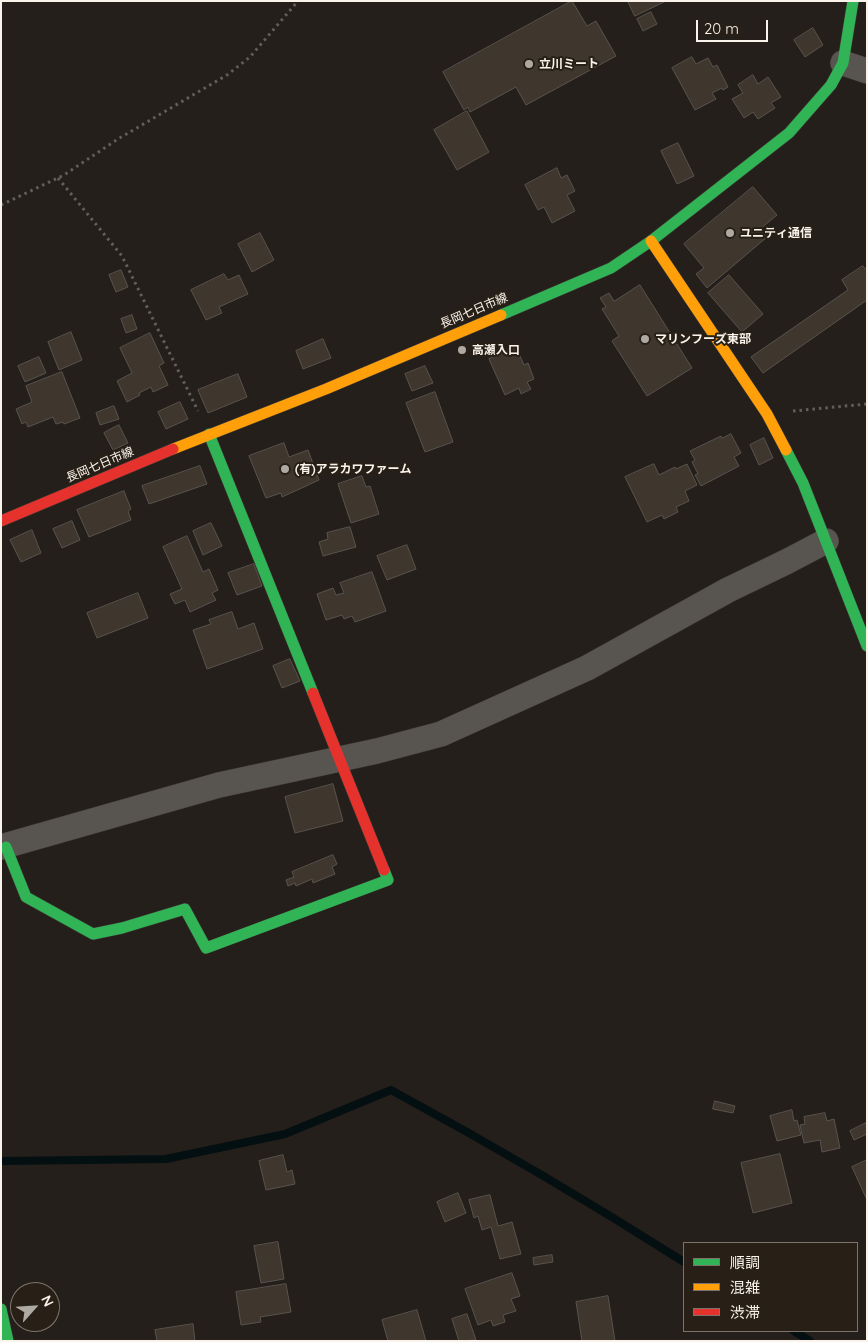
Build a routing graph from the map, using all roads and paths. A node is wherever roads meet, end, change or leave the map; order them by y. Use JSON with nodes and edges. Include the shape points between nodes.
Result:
{"nodes":[{"id":1,"x":298,"y":1,"type":"edge"},
{"id":2,"x":852,"y":1,"type":"edge"},
{"id":3,"x":843,"y":63,"type":"junction"},
{"id":4,"x":867,"y":71,"type":"edge"},
{"id":5,"x":58,"y":178,"type":"junction"},
{"id":6,"x":1,"y":205,"type":"edge"},
{"id":7,"x":651,"y":241,"type":"junction"},
{"id":8,"x":867,"y":404,"type":"edge"},
{"id":9,"x":767,"y":414,"type":"junction"},
{"id":10,"x":209,"y":434,"type":"junction"},
{"id":11,"x":1,"y":521,"type":"edge"},
{"id":12,"x":826,"y":541,"type":"junction"},
{"id":13,"x":867,"y":646,"type":"edge"},
{"id":14,"x":340,"y":758,"type":"junction"},
{"id":15,"x":3,"y":847,"type":"edge"},
{"id":16,"x":1,"y":1309,"type":"edge"},
{"id":17,"x":8,"y":1341,"type":"edge"}],
"edges":[{"from":1,"to":5,"type":"path","via":[[250,57],[227,75],[118,138]]},
{"from":2,"to":3,"type":"street","name":"長岡七日市線"},
{"from":3,"to":4,"type":"street"},
{"from":3,"to":7,"type":"street","name":"長岡七日市線","via":[[831,85],[790,133]]},
{"from":5,"to":6,"type":"path"},
{"from":5,"to":10,"type":"path","via":[[122,256]]},
{"from":7,"to":9,"type":"street"},
{"from":7,"to":10,"type":"street","name":"長岡七日市線","via":[[611,268],[326,389]]},
{"from":8,"to":9,"type":"path"},
{"from":9,"to":12,"type":"street","via":[[803,484]]},
{"from":10,"to":11,"type":"street","name":"長岡七日市線"},
{"from":10,"to":14,"type":"street"},
{"from":12,"to":13,"type":"street"},
{"from":12,"to":14,"type":"street","via":[[526,697],[441,734]]},
{"from":14,"to":15,"type":"street","via":[[219,784]]},
{"from":14,"to":15,"type":"street","via":[[388,880],[206,948],[185,909],[93,934],[26,897]]},
{"from":16,"to":17,"type":"street"}]}
